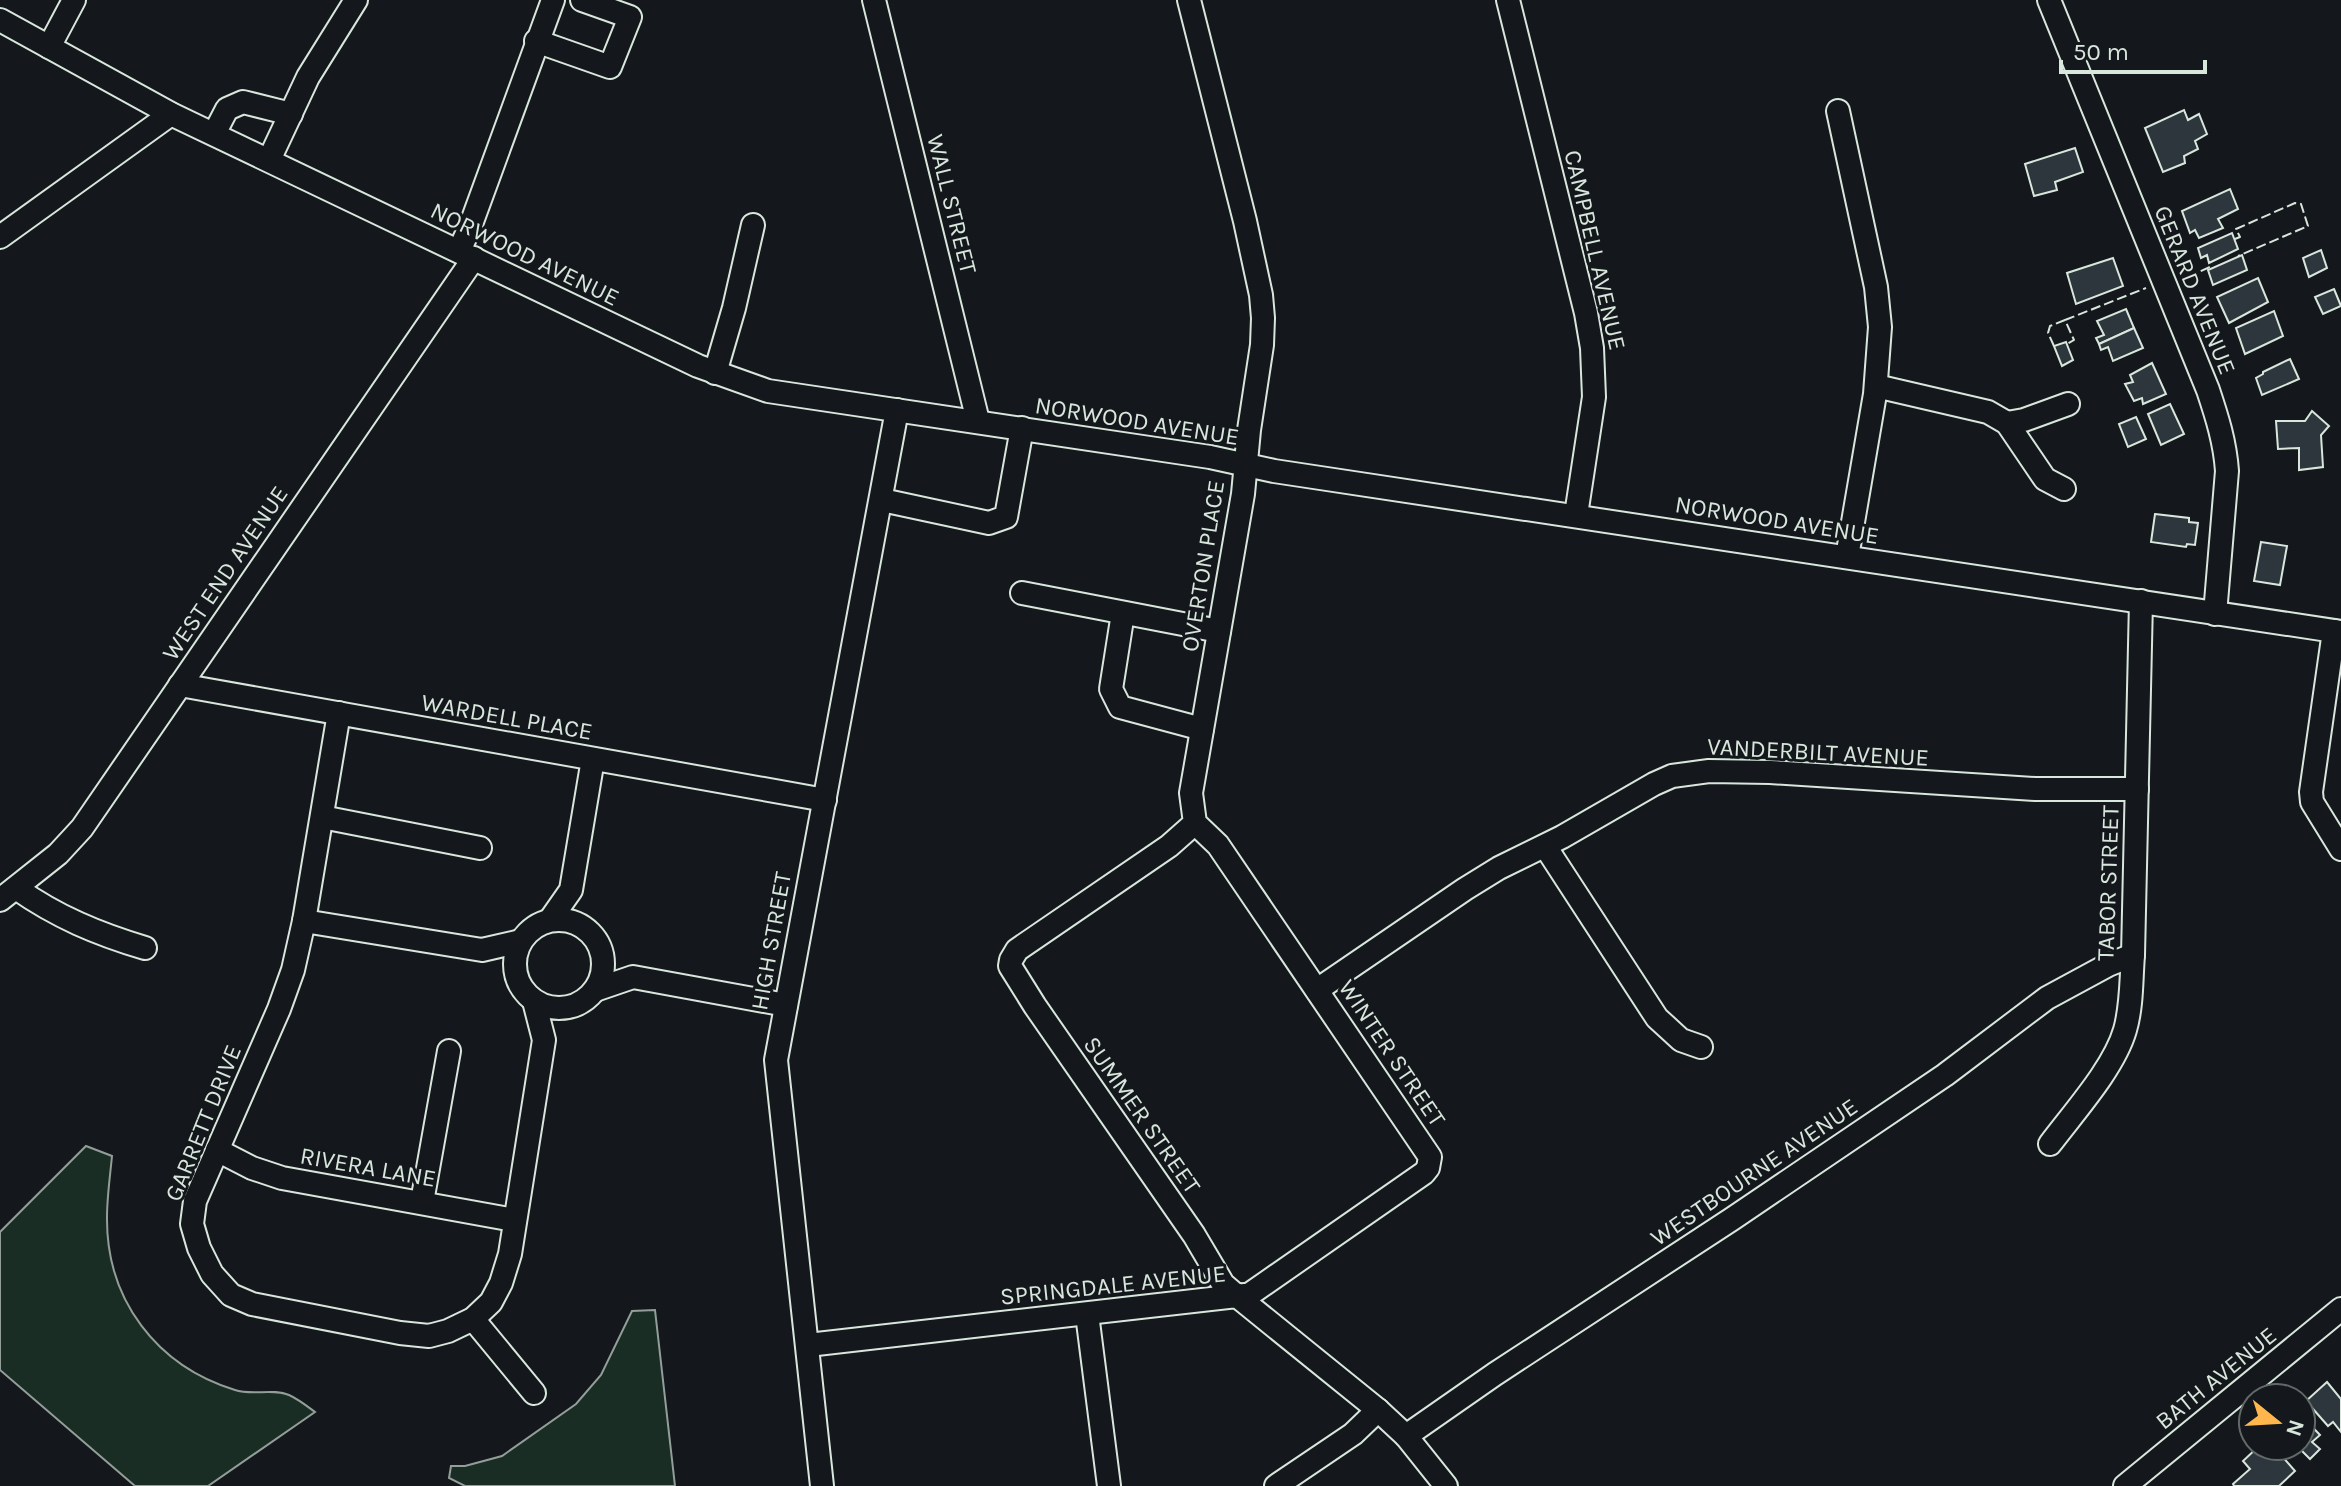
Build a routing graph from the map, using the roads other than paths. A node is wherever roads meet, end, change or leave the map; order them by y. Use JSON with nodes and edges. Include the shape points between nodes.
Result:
{"nodes":[{"id":1,"x":74,"y":0,"type":"edge"},
{"id":2,"x":356,"y":0,"type":"edge"},
{"id":3,"x":553,"y":0,"type":"edge"},
{"id":4,"x":582,"y":0,"type":"edge"},
{"id":5,"x":874,"y":0,"type":"edge"},
{"id":6,"x":1189,"y":0,"type":"edge"},
{"id":7,"x":1508,"y":0,"type":"edge"},
{"id":8,"x":2049,"y":0,"type":"edge"},
{"id":9,"x":0,"y":20,"type":"edge"},
{"id":10,"x":536,"y":41,"type":"junction"},
{"id":11,"x":49,"y":47,"type":"junction"},
{"id":12,"x":1838,"y":111,"type":"dead end"},
{"id":13,"x":171,"y":114,"type":"junction"},
{"id":14,"x":291,"y":114,"type":"junction"},
{"id":15,"x":214,"y":134,"type":"junction"},
{"id":16,"x":269,"y":160,"type":"junction"},
{"id":17,"x":753,"y":225,"type":"dead end"},
{"id":18,"x":0,"y":237,"type":"edge"},
{"id":19,"x":466,"y":254,"type":"junction"},
{"id":20,"x":715,"y":373,"type":"junction"},
{"id":21,"x":1876,"y":386,"type":"junction"},
{"id":22,"x":2068,"y":404,"type":"dead end"},
{"id":23,"x":897,"y":410,"type":"junction"},
{"id":24,"x":978,"y":421,"type":"junction"},
{"id":25,"x":2007,"y":423,"type":"junction"},
{"id":26,"x":1022,"y":428,"type":"junction"},
{"id":27,"x":1246,"y":465,"type":"junction"},
{"id":28,"x":2064,"y":489,"type":"dead end"},
{"id":29,"x":882,"y":500,"type":"junction"},
{"id":30,"x":1576,"y":515,"type":"junction"},
{"id":31,"x":1847,"y":557,"type":"junction"},
{"id":32,"x":1022,"y":593,"type":"dead end"},
{"id":33,"x":2141,"y":601,"type":"junction"},
{"id":34,"x":1123,"y":613,"type":"junction"},
{"id":35,"x":2215,"y":614,"type":"junction"},
{"id":36,"x":1219,"y":631,"type":"junction"},
{"id":37,"x":2337,"y":632,"type":"edge"},
{"id":38,"x":180,"y":685,"type":"junction"},
{"id":39,"x":339,"y":713,"type":"junction"},
{"id":40,"x":1202,"y":729,"type":"junction"},
{"id":41,"x":593,"y":759,"type":"junction"},
{"id":42,"x":2137,"y":789,"type":"junction"},
{"id":43,"x":825,"y":800,"type":"junction"},
{"id":44,"x":322,"y":817,"type":"junction"},
{"id":45,"x":1195,"y":823,"type":"junction"},
{"id":46,"x":1545,"y":846,"type":"junction"},
{"id":47,"x":480,"y":848,"type":"dead end"},
{"id":48,"x":2341,"y":849,"type":"edge"},
{"id":49,"x":571,"y":890,"type":"junction"},
{"id":50,"x":8,"y":894,"type":"edge"},
{"id":51,"x":550,"y":920,"type":"junction"},
{"id":52,"x":304,"y":921,"type":"junction"},
{"id":53,"x":583,"y":927,"type":"junction"},
{"id":54,"x":521,"y":941,"type":"junction"},
{"id":55,"x":145,"y":948,"type":"dead end"},
{"id":56,"x":482,"y":950,"type":"junction"},
{"id":57,"x":602,"y":954,"type":"junction"},
{"id":58,"x":2133,"y":955,"type":"junction"},
{"id":59,"x":515,"y":974,"type":"junction"},
{"id":60,"x":633,"y":977,"type":"junction"},
{"id":61,"x":595,"y":990,"type":"junction"},
{"id":62,"x":1317,"y":990,"type":"junction"},
{"id":63,"x":534,"y":1001,"type":"junction"},
{"id":64,"x":786,"y":1005,"type":"junction"},
{"id":65,"x":569,"y":1008,"type":"junction"},
{"id":66,"x":544,"y":1040,"type":"junction"},
{"id":67,"x":1701,"y":1047,"type":"dead end"},
{"id":68,"x":449,"y":1051,"type":"dead end"},
{"id":69,"x":2050,"y":1144,"type":"dead end"},
{"id":70,"x":217,"y":1150,"type":"junction"},
{"id":71,"x":422,"y":1202,"type":"junction"},
{"id":72,"x":514,"y":1220,"type":"junction"},
{"id":73,"x":1237,"y":1296,"type":"junction"},
{"id":74,"x":2341,"y":1309,"type":"edge"},
{"id":75,"x":1087,"y":1314,"type":"junction"},
{"id":76,"x":473,"y":1319,"type":"junction"},
{"id":77,"x":808,"y":1345,"type":"junction"},
{"id":78,"x":534,"y":1393,"type":"dead end"},
{"id":79,"x":1378,"y":1410,"type":"junction"},
{"id":80,"x":1406,"y":1436,"type":"junction"},
{"id":81,"x":822,"y":1486,"type":"edge"},
{"id":82,"x":1109,"y":1486,"type":"edge"},
{"id":83,"x":1276,"y":1486,"type":"edge"},
{"id":84,"x":1446,"y":1486,"type":"edge"},
{"id":85,"x":2125,"y":1486,"type":"edge"}],
"edges":[{"from":1,"to":11,"type":"street"},
{"from":2,"to":14,"type":"street"},
{"from":3,"to":10,"type":"street","name":"WEST END AVENUE"},
{"from":4,"to":10,"type":"street","via":[[630,17],[610,67]]},
{"from":5,"to":24,"type":"street","name":"WALL STREET"},
{"from":6,"to":27,"type":"street","name":"OVERTON PLACE","via":[[1261,295],[1262,345]]},
{"from":7,"to":30,"type":"street","name":"CAMPBELL AVENUE","via":[[1592,348],[1594,397]]},
{"from":8,"to":35,"type":"street","name":"GERARD AVENUE","via":[[2218,419],[2227,471]]},
{"from":9,"to":11,"type":"street","name":"NORWOOD AVENUE"},
{"from":10,"to":19,"type":"street","name":"WEST END AVENUE","via":[[470,227]]},
{"from":11,"to":13,"type":"street","name":"NORWOOD AVENUE"},
{"from":12,"to":21,"type":"street","via":[[1876,287]]},
{"from":13,"to":15,"type":"street","name":"NORWOOD AVENUE"},
{"from":13,"to":18,"type":"street"},
{"from":14,"to":15,"type":"street","via":[[243,102],[227,109]]},
{"from":14,"to":16,"type":"street"},
{"from":15,"to":16,"type":"street","name":"NORWOOD AVENUE"},
{"from":16,"to":19,"type":"street","name":"NORWOOD AVENUE"},
{"from":17,"to":20,"type":"street"},
{"from":19,"to":20,"type":"street","name":"NORWOOD AVENUE"},
{"from":19,"to":38,"type":"street","name":"WEST END AVENUE"},
{"from":20,"to":23,"type":"street","name":"NORWOOD AVENUE","via":[[768,391]]},
{"from":21,"to":25,"type":"street","via":[[1988,412]]},
{"from":21,"to":31,"type":"street"},
{"from":22,"to":25,"type":"street"},
{"from":23,"to":24,"type":"street","name":"NORWOOD AVENUE"},
{"from":23,"to":29,"type":"street","name":"HIGH STREET"},
{"from":24,"to":26,"type":"street","name":"NORWOOD AVENUE"},
{"from":25,"to":28,"type":"street","via":[[2045,479]]},
{"from":26,"to":27,"type":"street","name":"NORWOOD AVENUE"},
{"from":26,"to":29,"type":"street","via":[[1006,517],[989,523]]},
{"from":27,"to":30,"type":"street","name":"NORWOOD AVENUE"},
{"from":27,"to":36,"type":"street","name":"OVERTON PLACE"},
{"from":29,"to":43,"type":"street","name":"HIGH STREET"},
{"from":30,"to":31,"type":"street","name":"NORWOOD AVENUE"},
{"from":31,"to":33,"type":"street","name":"NORWOOD AVENUE"},
{"from":32,"to":34,"type":"street"},
{"from":33,"to":35,"type":"street","name":"NORWOOD AVENUE"},
{"from":33,"to":42,"type":"street","name":"TABOR STREET"},
{"from":34,"to":36,"type":"street"},
{"from":34,"to":40,"type":"street","via":[[1111,689],[1120,707]]},
{"from":35,"to":37,"type":"street","name":"NORWOOD AVENUE"},
{"from":36,"to":40,"type":"street","name":"OVERTON PLACE"},
{"from":37,"to":48,"type":"street","via":[[2311,792]]},
{"from":38,"to":39,"type":"street","name":"WARDELL PLACE"},
{"from":38,"to":50,"type":"street","name":"WEST END AVENUE","via":[[82,828]]},
{"from":39,"to":41,"type":"street","name":"WARDELL PLACE"},
{"from":39,"to":44,"type":"street","name":"GARRETT DRIVE"},
{"from":40,"to":45,"type":"street","name":"OVERTON PLACE","via":[[1191,793]]},
{"from":41,"to":43,"type":"street","name":"WARDELL PLACE"},
{"from":41,"to":49,"type":"street"},
{"from":42,"to":46,"type":"street","name":"VANDERBILT AVENUE","via":[[2035,789],[1699,771],[1654,784]]},
{"from":42,"to":58,"type":"street","name":"TABOR STREET"},
{"from":43,"to":64,"type":"street","name":"HIGH STREET"},
{"from":44,"to":47,"type":"street"},
{"from":44,"to":52,"type":"street","name":"GARRETT DRIVE"},
{"from":45,"to":62,"type":"street","name":"WINTER STREET","via":[[1218,845]]},
{"from":45,"to":73,"type":"street","name":"SUMMER STREET","via":[[1017,950],[1010,966],[1223,1284]]},
{"from":46,"to":62,"type":"street","name":"VANDERBILT AVENUE","via":[[1465,889]]},
{"from":46,"to":67,"type":"street","via":[[1657,1018],[1681,1040]]},
{"from":49,"to":51,"type":"street"},
{"from":49,"to":53,"type":"street"},
{"from":50,"to":55,"type":"street"},
{"from":51,"to":53,"type":"street"},
{"from":51,"to":54,"type":"street"},
{"from":52,"to":56,"type":"street"},
{"from":52,"to":70,"type":"street","name":"GARRETT DRIVE","via":[[279,1009]]},
{"from":53,"to":57,"type":"street"},
{"from":54,"to":56,"type":"street"},
{"from":54,"to":59,"type":"street"},
{"from":56,"to":59,"type":"street","name":"GARRETT DRIVE"},
{"from":57,"to":60,"type":"street"},
{"from":57,"to":61,"type":"street"},
{"from":58,"to":69,"type":"street","name":"TABOR STREET","via":[[2129,1009],[2119,1045]]},
{"from":58,"to":80,"type":"street","name":"WESTBOURNE AVENUE","via":[[2047,998],[1945,1075]]},
{"from":59,"to":63,"type":"street","name":"GARRETT DRIVE"},
{"from":60,"to":61,"type":"street","name":"GARRETT DRIVE"},
{"from":60,"to":64,"type":"street"},
{"from":61,"to":65,"type":"street","name":"GARRETT DRIVE"},
{"from":62,"to":73,"type":"street","name":"WINTER STREET","via":[[1428,1151],[1428,1168],[1250,1294]]},
{"from":63,"to":65,"type":"street"},
{"from":63,"to":66,"type":"street","name":"GARRETT DRIVE"},
{"from":64,"to":77,"type":"street","name":"HIGH STREET","via":[[776,1060]]},
{"from":65,"to":66,"type":"street","name":"GARRETT DRIVE"},
{"from":66,"to":72,"type":"street","name":"GARRETT DRIVE"},
{"from":68,"to":71,"type":"street"},
{"from":70,"to":71,"type":"street","name":"RIVERA LANE","via":[[282,1178]]},
{"from":70,"to":76,"type":"street","name":"GARRETT DRIVE","via":[[195,1201],[192,1224],[212,1274],[231,1295],[252,1304],[429,1336]]},
{"from":71,"to":72,"type":"street","name":"RIVERA LANE"},
{"from":72,"to":76,"type":"street","name":"GARRETT DRIVE","via":[[501,1283]]},
{"from":73,"to":75,"type":"street","name":"SPRINGDALE AVENUE"},
{"from":73,"to":79,"type":"street","name":"SPRINGDALE AVENUE"},
{"from":74,"to":85,"type":"street","name":"BATH AVENUE"},
{"from":75,"to":77,"type":"street","name":"SPRINGDALE AVENUE"},
{"from":75,"to":82,"type":"street"},
{"from":76,"to":78,"type":"street"},
{"from":77,"to":81,"type":"street","name":"HIGH STREET"},
{"from":79,"to":80,"type":"street","name":"SPRINGDALE AVENUE"},
{"from":79,"to":83,"type":"street","via":[[1353,1434]]},
{"from":80,"to":84,"type":"street","name":"SPRINGDALE AVENUE"}]}
